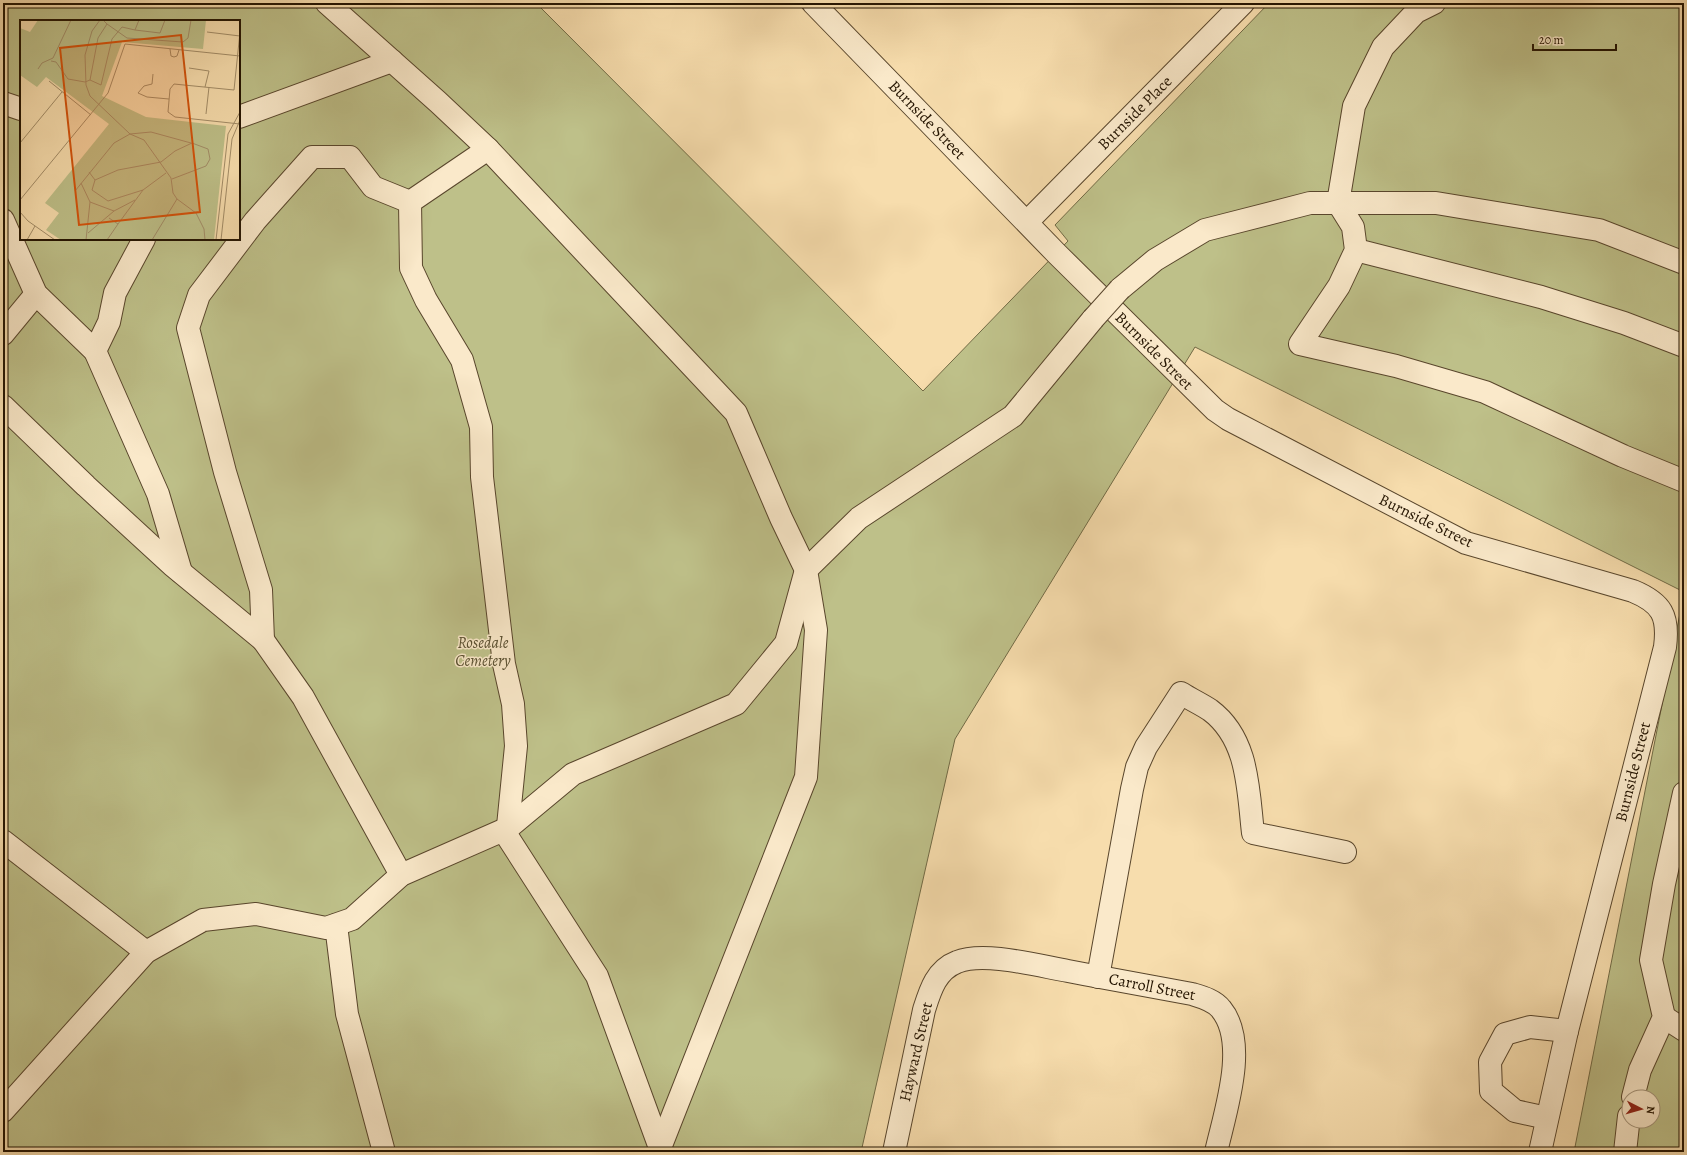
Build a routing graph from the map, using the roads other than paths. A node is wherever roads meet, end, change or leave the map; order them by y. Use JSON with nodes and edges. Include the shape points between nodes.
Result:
{"nodes":[{"id":1,"x":327,"y":3,"type":"edge"},
{"id":2,"x":813,"y":3,"type":"edge"},
{"id":3,"x":1243,"y":3,"type":"edge"},
{"id":4,"x":1434,"y":3,"type":"edge"},
{"id":5,"x":392,"y":61,"type":"junction"},
{"id":6,"x":3,"y":103,"type":"edge"},
{"id":7,"x":20,"y":109,"type":"edge"},
{"id":8,"x":240,"y":117,"type":"edge"},
{"id":9,"x":488,"y":150,"type":"junction"},
{"id":10,"x":410,"y":202,"type":"junction"},
{"id":11,"x":1338,"y":203,"type":"junction"},
{"id":12,"x":3,"y":220,"type":"edge"},
{"id":13,"x":1027,"y":222,"type":"junction"},
{"id":14,"x":143,"y":240,"type":"edge"},
{"id":15,"x":1356,"y":250,"type":"junction"},
{"id":16,"x":1684,"y":263,"type":"edge"},
{"id":17,"x":36,"y":294,"type":"junction"},
{"id":18,"x":3,"y":334,"type":"edge"},
{"id":19,"x":1684,"y":346,"type":"edge"},
{"id":20,"x":95,"y":351,"type":"junction"},
{"id":21,"x":3,"y":406,"type":"edge"},
{"id":22,"x":1684,"y":481,"type":"edge"},
{"id":23,"x":806,"y":570,"type":"junction"},
{"id":24,"x":181,"y":572,"type":"junction"},
{"id":25,"x":263,"y":640,"type":"junction"},
{"id":26,"x":1684,"y":793,"type":"edge"},
{"id":27,"x":508,"y":828,"type":"junction"},
{"id":28,"x":3,"y":840,"type":"edge"},
{"id":29,"x":1345,"y":852,"type":"dead end"},
{"id":30,"x":401,"y":875,"type":"junction"},
{"id":31,"x":336,"y":925,"type":"junction"},
{"id":32,"x":146,"y":952,"type":"junction"},
{"id":33,"x":957,"y":962,"type":"joint"},
{"id":34,"x":1098,"y":977,"type":"junction"},
{"id":35,"x":1664,"y":1017,"type":"junction"},
{"id":36,"x":1684,"y":1030,"type":"edge"},
{"id":37,"x":1567,"y":1031,"type":"junction"},
{"id":38,"x":1635,"y":1089,"type":"edge"},
{"id":39,"x":3,"y":1111,"type":"edge"},
{"id":40,"x":1547,"y":1118,"type":"junction"},
{"id":41,"x":1628,"y":1129,"type":"edge"},
{"id":42,"x":660,"y":1150,"type":"edge"},
{"id":43,"x":384,"y":1152,"type":"edge"},
{"id":44,"x":894,"y":1152,"type":"edge"},
{"id":45,"x":1216,"y":1152,"type":"edge"},
{"id":46,"x":1540,"y":1152,"type":"edge"},
{"id":47,"x":1625,"y":1152,"type":"edge"}],
"edges":[{"from":1,"to":5,"type":"street"},
{"from":2,"to":13,"type":"street","name":"Burnside Street"},
{"from":3,"to":13,"type":"street","name":"Burnside Place"},
{"from":4,"to":11,"type":"street","via":[[1416,12],[1383,47],[1354,106]]},
{"from":5,"to":8,"type":"street"},
{"from":5,"to":9,"type":"street"},
{"from":6,"to":7,"type":"street"},
{"from":9,"to":10,"type":"street"},
{"from":9,"to":23,"type":"street","via":[[736,413]]},
{"from":10,"to":25,"type":"street","via":[[373,187],[350,157],[312,157],[255,221],[199,295],[188,328],[225,472],[261,590]]},
{"from":10,"to":27,"type":"street","via":[[411,268],[426,300],[462,360],[481,427],[482,477],[504,664],[513,704],[516,746]]},
{"from":11,"to":15,"type":"street","via":[[1353,227]]},
{"from":11,"to":16,"type":"street","via":[[1436,203],[1599,230]]},
{"from":11,"to":23,"type":"street","bridge":true,"via":[[1310,202],[1205,230],[1154,260],[1120,288],[1013,416],[859,518]]},
{"from":12,"to":17,"type":"street"},
{"from":13,"to":37,"type":"street","name":"Burnside Street","via":[[1205,402],[1228,419],[1466,543],[1633,591],[1646,596],[1664,616],[1667,631],[1665,647]]},
{"from":14,"to":20,"type":"street","via":[[115,293],[109,322]]},
{"from":15,"to":19,"type":"street","via":[[1541,297],[1624,323]]},
{"from":15,"to":22,"type":"street","via":[[1339,286],[1300,344],[1396,366],[1485,392],[1623,456]]},
{"from":17,"to":18,"type":"street"},
{"from":17,"to":20,"type":"street"},
{"from":20,"to":24,"type":"street","via":[[158,494]]},
{"from":21,"to":24,"type":"street"},
{"from":23,"to":27,"type":"street","via":[[786,643],[736,704],[573,774]]},
{"from":23,"to":42,"type":"street","via":[[816,630],[806,777]]},
{"from":24,"to":25,"type":"street"},
{"from":25,"to":30,"type":"street","via":[[303,697]]},
{"from":26,"to":35,"type":"street","via":[[1651,960]]},
{"from":27,"to":30,"type":"street"},
{"from":27,"to":42,"type":"street","via":[[507,836],[597,976]]},
{"from":28,"to":32,"type":"street"},
{"from":29,"to":34,"type":"street","via":[[1253,833],[1246,772],[1241,752],[1222,721],[1210,710],[1181,693],[1146,747],[1137,767]]},
{"from":30,"to":31,"type":"street","via":[[352,919]]},
{"from":31,"to":32,"type":"street","via":[[326,928],[256,914],[203,920]]},
{"from":31,"to":43,"type":"street","via":[[347,1014]]},
{"from":32,"to":39,"type":"street"},
{"from":33,"to":34,"type":"street","name":"Carroll Street","via":[[976,958],[994,959]]},
{"from":33,"to":44,"type":"street","name":"Hayward Street","via":[[941,972],[930,991]]},
{"from":34,"to":45,"type":"street","name":"Carroll Street","via":[[1192,994],[1208,999],[1221,1008],[1234,1038],[1235,1057]]},
{"from":35,"to":36,"type":"street"},
{"from":35,"to":38,"type":"street","via":[[1640,1070]]},
{"from":37,"to":40,"type":"street","name":"Burnside Street"},
{"from":37,"to":40,"type":"street","via":[[1530,1027],[1505,1034],[1490,1062],[1491,1091],[1515,1111]]},
{"from":40,"to":46,"type":"street","name":"Burnside Street"},
{"from":41,"to":47,"type":"street"}]}
